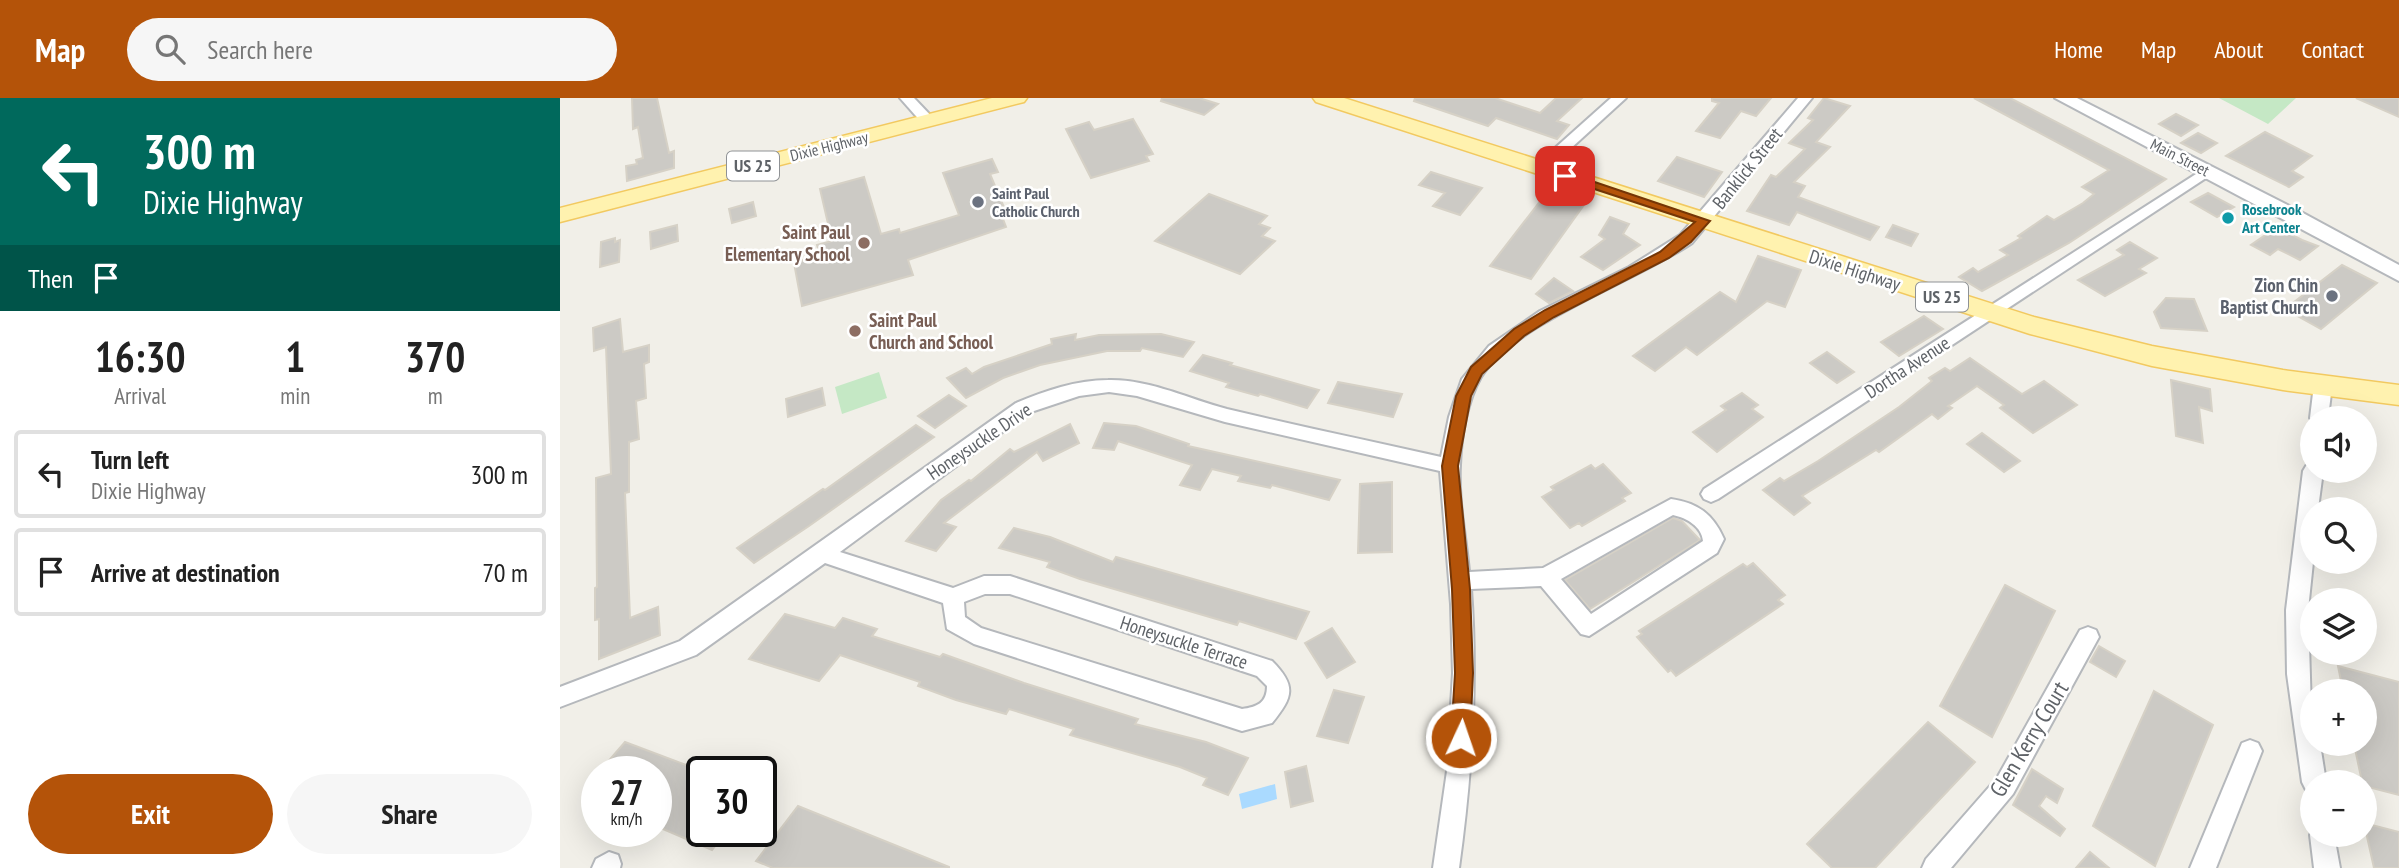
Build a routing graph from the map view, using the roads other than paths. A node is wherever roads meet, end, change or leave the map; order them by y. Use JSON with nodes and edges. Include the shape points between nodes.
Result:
{"nodes":[{"id":1,"x":907,"y":98,"type":"edge"},
{"id":2,"x":1017,"y":98,"type":"edge"},
{"id":3,"x":1323,"y":98,"type":"edge"},
{"id":4,"x":1619,"y":98,"type":"edge"},
{"id":5,"x":1805,"y":98,"type":"edge"},
{"id":6,"x":2064,"y":98,"type":"edge"},
{"id":7,"x":928,"y":121,"type":"junction"},
{"id":8,"x":1541,"y":168,"type":"junction"},
{"id":9,"x":2207,"y":171,"type":"junction"},
{"id":10,"x":560,"y":215,"type":"edge"},
{"id":11,"x":2297,"y":217,"type":"junction"},
{"id":12,"x":1704,"y":221,"type":"junction"},
{"id":13,"x":2399,"y":265,"type":"edge"},
{"id":14,"x":2399,"y":274,"type":"edge"},
{"id":15,"x":1991,"y":313,"type":"junction"},
{"id":16,"x":2323,"y":385,"type":"junction"},
{"id":17,"x":2399,"y":395,"type":"edge"},
{"id":18,"x":2320,"y":406,"type":"edge"},
{"id":19,"x":1450,"y":466,"type":"junction"},
{"id":20,"x":2312,"y":483,"type":"edge"},
{"id":21,"x":1711,"y":494,"type":"dead end"},
{"id":22,"x":822,"y":554,"type":"junction"},
{"id":23,"x":1546,"y":577,"type":"junction"},
{"id":24,"x":1460,"y":581,"type":"junction"},
{"id":25,"x":953,"y":597,"type":"junction"},
{"id":26,"x":2088,"y":637,"type":"dead end"},
{"id":27,"x":560,"y":697,"type":"edge"},
{"id":28,"x":2250,"y":751,"type":"dead end"},
{"id":29,"x":2312,"y":770,"type":"edge"},
{"id":30,"x":2324,"y":847,"type":"edge"},
{"id":31,"x":1446,"y":868,"type":"edge"},
{"id":32,"x":1935,"y":868,"type":"edge"},
{"id":33,"x":2203,"y":868,"type":"edge"},
{"id":34,"x":2327,"y":868,"type":"edge"}],
"edges":[{"from":1,"to":7,"type":"street"},
{"from":2,"to":7,"type":"main road","name":"Dixie Highway","number":"US 25"},
{"from":3,"to":8,"type":"main road","name":"Dixie Highway","number":"US 25"},
{"from":4,"to":8,"type":"street"},
{"from":5,"to":12,"type":"street","name":"Banklick Street"},
{"from":6,"to":9,"type":"street","name":"Main Street"},
{"from":7,"to":10,"type":"main road","name":"Dixie Highway","number":"US 25"},
{"from":8,"to":12,"type":"main road","name":"Dixie Highway","number":"US 25"},
{"from":9,"to":11,"type":"street","name":"Main Street"},
{"from":9,"to":15,"type":"street","name":"Dortha Avenue"},
{"from":11,"to":13,"type":"street","name":"Main Street"},
{"from":11,"to":14,"type":"street","name":"Main Street"},
{"from":12,"to":15,"type":"main road","name":"Dixie Highway","number":"US 25"},
{"from":12,"to":19,"type":"street","name":"Banklick Street","via":[[1665,255],[1549,314],[1495,352],[1476,371],[1464,396]]},
{"from":15,"to":16,"type":"main road","name":"Dixie Highway","number":"US 25","via":[[2152,356]]},
{"from":15,"to":21,"type":"street","name":"Dortha Avenue"},
{"from":16,"to":17,"type":"main road","name":"Dixie Highway","number":"US 25"},
{"from":16,"to":18,"type":"street"},
{"from":19,"to":22,"type":"street","name":"Honeysuckle Drive","via":[[1225,415],[1137,389],[1079,389],[1022,408]]},
{"from":19,"to":24,"type":"street","name":"Banklick Street"},
{"from":20,"to":29,"type":"street","via":[[2297,610],[2298,674]]},
{"from":22,"to":25,"type":"street"},
{"from":22,"to":27,"type":"street","name":"Honeysuckle Drive","via":[[688,648]]},
{"from":23,"to":23,"type":"street","via":[[1671,507],[1693,512],[1714,539],[1710,547],[1589,627]]},
{"from":23,"to":24,"type":"street"},
{"from":24,"to":31,"type":"street","name":"Banklick Street","via":[[1464,673],[1460,759]]},
{"from":25,"to":25,"type":"street","name":"Honeysuckle Terrace","via":[[955,622],[974,635],[1242,720],[1264,716],[1278,699],[1278,682],[1264,668],[1010,585],[984,585]]},
{"from":26,"to":32,"type":"street","name":"Glen Kerry Court","via":[[2005,786]]},
{"from":28,"to":33,"type":"street"},
{"from":30,"to":34,"type":"street"}]}
